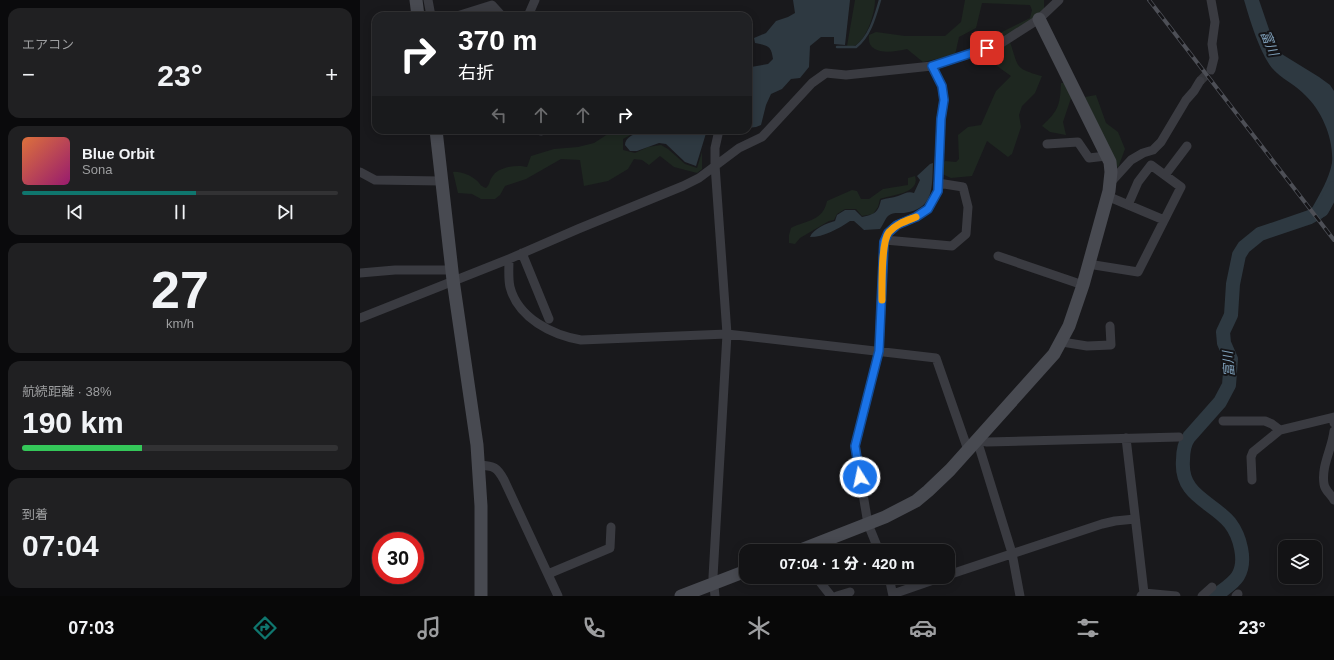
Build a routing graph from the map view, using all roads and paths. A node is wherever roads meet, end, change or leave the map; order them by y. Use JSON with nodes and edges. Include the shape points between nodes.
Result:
{"nodes":[{"id":1,"x":416,"y":0,"type":"edge"},
{"id":2,"x":428,"y":0,"type":"edge"},
{"id":3,"x":535,"y":0,"type":"edge"},
{"id":4,"x":1059,"y":0,"type":"edge"},
{"id":5,"x":1212,"y":0,"type":"edge"},
{"id":6,"x":418,"y":12,"type":"edge"},
{"id":7,"x":430,"y":12,"type":"edge"},
{"id":8,"x":470,"y":12,"type":"edge"},
{"id":9,"x":498,"y":12,"type":"edge"},
{"id":10,"x":530,"y":12,"type":"edge"},
{"id":11,"x":1039,"y":19,"type":"junction"},
{"id":12,"x":932,"y":66,"type":"junction"},
{"id":13,"x":1210,"y":70,"type":"tunnel mouth"},
{"id":14,"x":1200,"y":81,"type":"tunnel mouth"},
{"id":15,"x":436,"y":134,"type":"edge"},
{"id":16,"x":718,"y":134,"type":"edge"},
{"id":17,"x":1047,"y":144,"type":"dead end"},
{"id":18,"x":1187,"y":146,"type":"dead end"},
{"id":19,"x":1106,"y":156,"type":"junction"},
{"id":20,"x":715,"y":165,"type":"junction"},
{"id":21,"x":360,"y":172,"type":"edge"},
{"id":22,"x":1165,"y":175,"type":"junction"},
{"id":23,"x":441,"y":181,"type":"junction"},
{"id":24,"x":938,"y":182,"type":"junction"},
{"id":25,"x":1110,"y":182,"type":"junction"},
{"id":26,"x":1107,"y":196,"type":"junction"},
{"id":27,"x":1128,"y":205,"type":"junction"},
{"id":28,"x":1164,"y":220,"type":"junction"},
{"id":29,"x":885,"y":240,"type":"junction"},
{"id":30,"x":522,"y":253,"type":"junction"},
{"id":31,"x":998,"y":256,"type":"dead end"},
{"id":32,"x":509,"y":259,"type":"junction"},
{"id":33,"x":1088,"y":264,"type":"junction"},
{"id":34,"x":360,"y":273,"type":"edge"},
{"id":35,"x":452,"y":275,"type":"junction"},
{"id":36,"x":1083,"y":285,"type":"junction"},
{"id":37,"x":360,"y":318,"type":"edge"},
{"id":38,"x":549,"y":319,"type":"dead end"},
{"id":39,"x":1110,"y":326,"type":"dead end"},
{"id":40,"x":727,"y":334,"type":"junction"},
{"id":41,"x":1062,"y":342,"type":"junction"},
{"id":42,"x":879,"y":351,"type":"junction"},
{"id":43,"x":1223,"y":421,"type":"dead end"},
{"id":44,"x":1334,"y":423,"type":"edge"},
{"id":45,"x":1280,"y":430,"type":"junction"},
{"id":46,"x":1334,"y":431,"type":"edge"},
{"id":47,"x":1179,"y":437,"type":"dead end"},
{"id":48,"x":1126,"y":438,"type":"junction"},
{"id":49,"x":977,"y":440,"type":"junction"},
{"id":50,"x":968,"y":450,"type":"junction"},
{"id":51,"x":479,"y":465,"type":"junction"},
{"id":52,"x":1252,"y":480,"type":"dead end"},
{"id":53,"x":1333,"y":497,"type":"edge"},
{"id":54,"x":1135,"y":519,"type":"junction"},
{"id":55,"x":868,"y":524,"type":"junction"},
{"id":56,"x":611,"y":527,"type":"dead end"},
{"id":57,"x":816,"y":544,"type":"edge"},
{"id":58,"x":876,"y":544,"type":"edge"},
{"id":59,"x":1012,"y":553,"type":"junction"},
{"id":60,"x":955,"y":573,"type":"edge"},
{"id":61,"x":548,"y":574,"type":"junction"},
{"id":62,"x":739,"y":575,"type":"edge"},
{"id":63,"x":822,"y":584,"type":"edge"},
{"id":64,"x":891,"y":584,"type":"edge"},
{"id":65,"x":923,"y":584,"type":"edge"},
{"id":66,"x":1212,"y":587,"type":"dead end"},
{"id":67,"x":715,"y":590,"type":"edge"},
{"id":68,"x":850,"y":592,"type":"dead end"},
{"id":69,"x":893,"y":595,"type":"edge"},
{"id":70,"x":1142,"y":595,"type":"edge"},
{"id":71,"x":481,"y":596,"type":"edge"},
{"id":72,"x":558,"y":596,"type":"edge"},
{"id":73,"x":681,"y":596,"type":"edge"},
{"id":74,"x":831,"y":596,"type":"edge"},
{"id":75,"x":837,"y":596,"type":"edge"},
{"id":76,"x":1020,"y":596,"type":"edge"},
{"id":77,"x":1176,"y":596,"type":"edge"},
{"id":78,"x":1202,"y":596,"type":"edge"}],
"edges":[{"from":1,"to":6,"type":"street"},
{"from":2,"to":7,"type":"street"},
{"from":3,"to":10,"type":"street"},
{"from":4,"to":11,"type":"street"},
{"from":5,"to":13,"type":"street","via":[[1215,22],[1212,44],[1214,58]]},
{"from":8,"to":9,"type":"street","via":[[492,5]]},
{"from":11,"to":12,"type":"street","via":[[1000,44]]},
{"from":11,"to":19,"type":"street"},
{"from":12,"to":20,"type":"street","via":[[846,75],[826,73],[812,83],[762,137],[739,148]]},
{"from":12,"to":24,"type":"street","via":[[942,86],[944,100]]},
{"from":14,"to":25,"type":"street","via":[[1161,142],[1153,150],[1131,160]]},
{"from":15,"to":23,"type":"street"},
{"from":16,"to":20,"type":"street"},
{"from":17,"to":19,"type":"street","via":[[1078,142],[1089,158]]},
{"from":18,"to":22,"type":"street"},
{"from":19,"to":25,"type":"street","via":[[1110,162]]},
{"from":20,"to":30,"type":"street","via":[[699,178],[683,186]]},
{"from":20,"to":40,"type":"street"},
{"from":21,"to":23,"type":"street","via":[[375,180]]},
{"from":22,"to":27,"type":"street","via":[[1151,165],[1138,182]]},
{"from":22,"to":28,"type":"street","via":[[1181,187]]},
{"from":23,"to":35,"type":"street"},
{"from":24,"to":29,"type":"street","via":[[938,191],[928,209],[897,225],[888,233]]},
{"from":24,"to":29,"type":"street","via":[[963,187],[968,207],[966,234],[952,246]]},
{"from":25,"to":26,"type":"street"},
{"from":26,"to":27,"type":"street"},
{"from":26,"to":33,"type":"street"},
{"from":27,"to":28,"type":"street"},
{"from":28,"to":33,"type":"street","via":[[1138,272]]},
{"from":29,"to":42,"type":"street"},
{"from":30,"to":32,"type":"street"},
{"from":30,"to":38,"type":"street"},
{"from":31,"to":36,"type":"street"},
{"from":32,"to":35,"type":"street"},
{"from":32,"to":40,"type":"street","via":[[510,286],[521,310],[564,337],[581,340]]},
{"from":33,"to":36,"type":"street"},
{"from":34,"to":35,"type":"street","via":[[395,270]]},
{"from":35,"to":37,"type":"street","via":[[409,300]]},
{"from":35,"to":51,"type":"street"},
{"from":36,"to":41,"type":"street"},
{"from":39,"to":41,"type":"street","via":[[1111,345],[1087,346]]},
{"from":40,"to":42,"type":"street"},
{"from":40,"to":67,"type":"street","via":[[713,577]]},
{"from":41,"to":49,"type":"street","via":[[1044,367]]},
{"from":42,"to":50,"type":"street","via":[[936,358]]},
{"from":42,"to":55,"type":"street","via":[[855,446]]},
{"from":43,"to":45,"type":"street","via":[[1265,421]]},
{"from":44,"to":45,"type":"street","via":[[1334,417]]},
{"from":45,"to":52,"type":"street","via":[[1253,452]]},
{"from":46,"to":53,"type":"street","via":[[1324,468],[1324,484]]},
{"from":47,"to":48,"type":"street"},
{"from":48,"to":49,"type":"street","via":[[987,442]]},
{"from":48,"to":54,"type":"street"},
{"from":49,"to":50,"type":"street"},
{"from":49,"to":59,"type":"street"},
{"from":50,"to":55,"type":"street","via":[[916,501]]},
{"from":51,"to":61,"type":"street","via":[[498,470]]},
{"from":51,"to":71,"type":"street"},
{"from":54,"to":59,"type":"street","via":[[1102,524]]},
{"from":54,"to":70,"type":"street"},
{"from":55,"to":57,"type":"street"},
{"from":55,"to":58,"type":"street"},
{"from":56,"to":61,"type":"street","via":[[610,548]]},
{"from":59,"to":60,"type":"street"},
{"from":59,"to":76,"type":"street"},
{"from":61,"to":72,"type":"street"},
{"from":62,"to":67,"type":"street"},
{"from":63,"to":74,"type":"street"},
{"from":64,"to":69,"type":"street"},
{"from":65,"to":69,"type":"street"},
{"from":66,"to":78,"type":"street"},
{"from":67,"to":73,"type":"street"},
{"from":68,"to":75,"type":"street"},
{"from":70,"to":77,"type":"street"}]}
